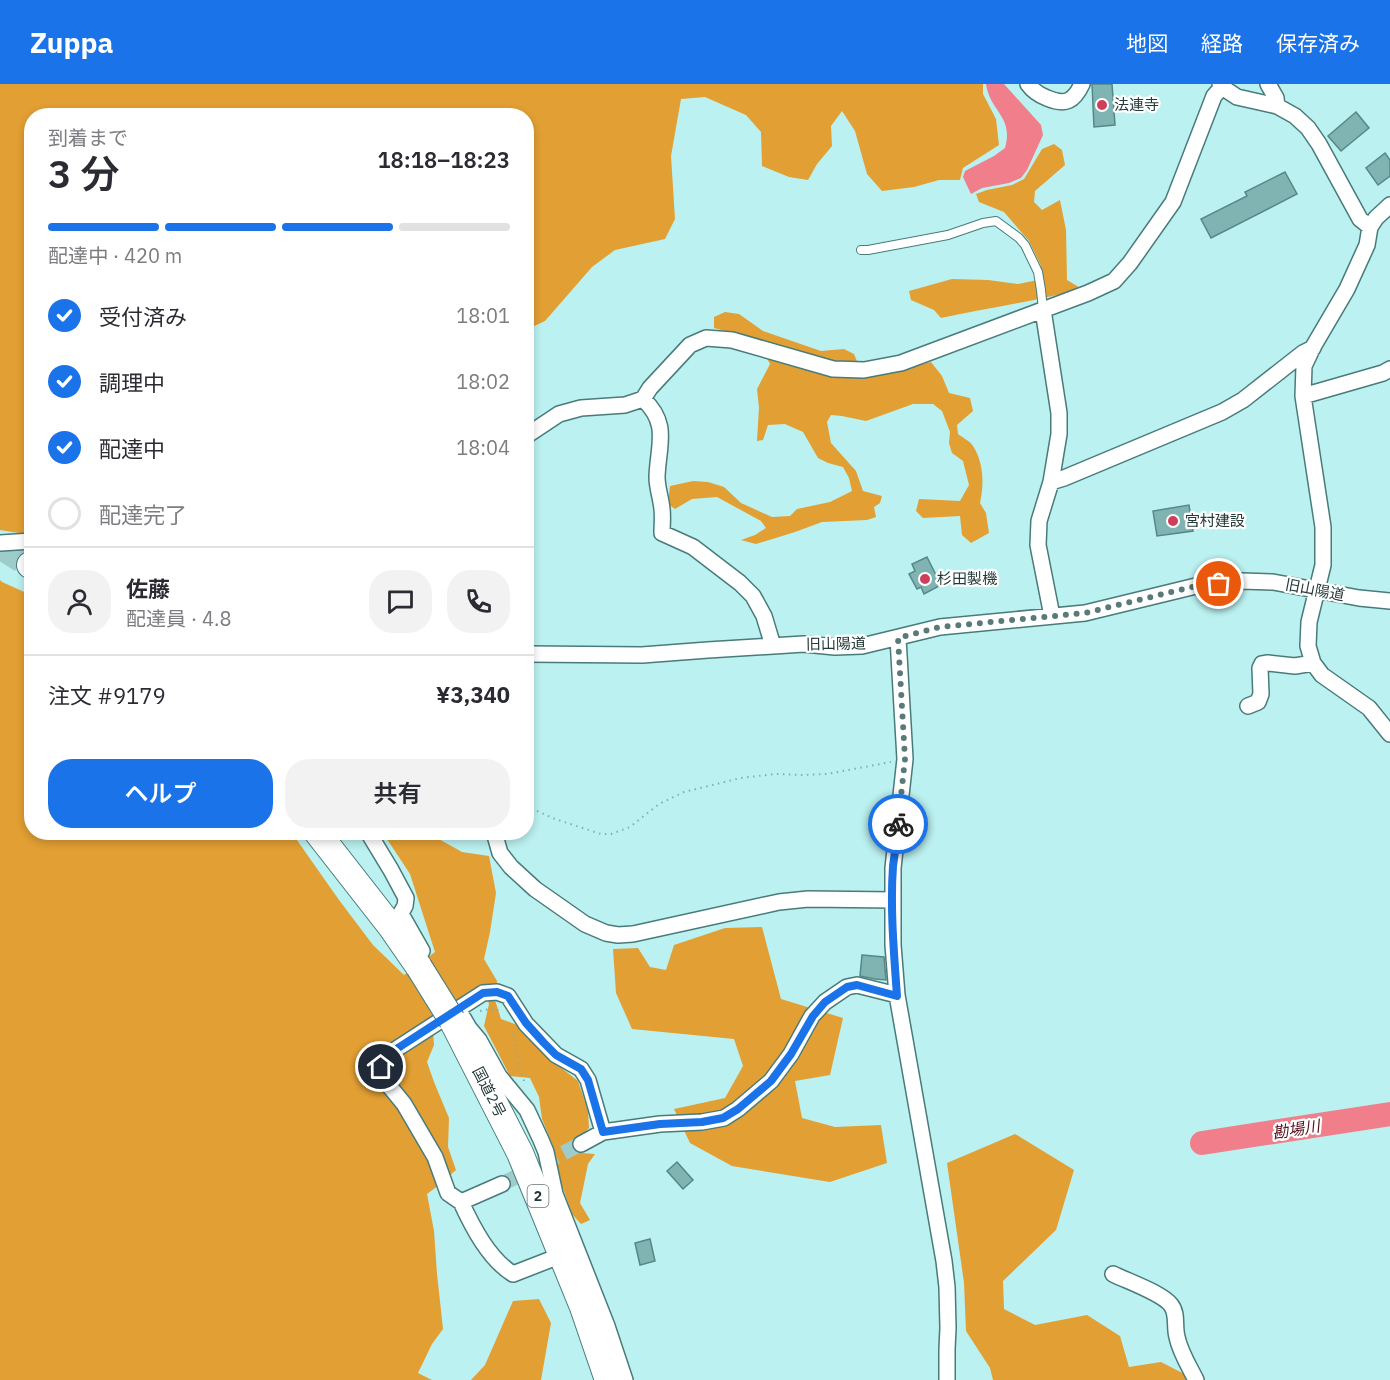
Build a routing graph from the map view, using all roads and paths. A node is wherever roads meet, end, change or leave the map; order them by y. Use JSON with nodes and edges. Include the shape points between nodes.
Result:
{"nodes":[{"id":1,"x":1028,"y":84,"type":"edge"},
{"id":2,"x":1082,"y":84,"type":"edge"},
{"id":3,"x":1268,"y":84,"type":"edge"},
{"id":4,"x":1221,"y":86,"type":"edge"},
{"id":5,"x":1277,"y":106,"type":"junction"},
{"id":6,"x":1390,"y":205,"type":"edge"},
{"id":7,"x":1370,"y":227,"type":"junction"},
{"id":8,"x":861,"y":250,"type":"dead end"},
{"id":9,"x":1043,"y":310,"type":"junction"},
{"id":10,"x":1313,"y":348,"type":"junction"},
{"id":11,"x":1390,"y":369,"type":"edge"},
{"id":12,"x":1303,"y":396,"type":"junction"},
{"id":13,"x":643,"y":399,"type":"junction"},
{"id":14,"x":534,"y":431,"type":"edge"},
{"id":15,"x":1050,"y":482,"type":"junction"},
{"id":16,"x":0,"y":543,"type":"edge"},
{"id":17,"x":24,"y":554,"type":"edge"},
{"id":18,"x":1317,"y":590,"type":"junction"},
{"id":19,"x":1390,"y":601,"type":"edge"},
{"id":20,"x":1052,"y":616,"type":"junction"},
{"id":21,"x":898,"y":638,"type":"junction"},
{"id":22,"x":773,"y":646,"type":"junction"},
{"id":23,"x":534,"y":654,"type":"edge"},
{"id":24,"x":1313,"y":663,"type":"junction"},
{"id":25,"x":1248,"y":706,"type":"dead end"},
{"id":26,"x":1390,"y":734,"type":"edge"},
{"id":27,"x":905,"y":759,"type":"junction"},
{"id":28,"x":534,"y":810,"type":"edge"},
{"id":29,"x":324,"y":840,"type":"edge"},
{"id":30,"x":374,"y":840,"type":"edge"},
{"id":31,"x":496,"y":840,"type":"edge"},
{"id":32,"x":893,"y":900,"type":"junction"},
{"id":33,"x":397,"y":921,"type":"junction"},
{"id":34,"x":897,"y":996,"type":"junction"},
{"id":35,"x":459,"y":1012,"type":"junction"},
{"id":36,"x":501,"y":1013,"type":"dead end"},
{"id":37,"x":512,"y":1023,"type":"dead end"},
{"id":38,"x":527,"y":1110,"type":"junction"},
{"id":39,"x":603,"y":1132,"type":"junction"},
{"id":40,"x":581,"y":1144,"type":"tunnel mouth"},
{"id":41,"x":502,"y":1184,"type":"tunnel mouth"},
{"id":42,"x":461,"y":1202,"type":"junction"},
{"id":43,"x":562,"y":1255,"type":"junction"},
{"id":44,"x":1113,"y":1274,"type":"dead end"},
{"id":45,"x":608,"y":1380,"type":"edge"},
{"id":46,"x":625,"y":1380,"type":"edge"},
{"id":47,"x":947,"y":1380,"type":"edge"},
{"id":48,"x":1196,"y":1380,"type":"edge"}],
"edges":[{"from":1,"to":2,"type":"street","via":[[1033,91],[1059,103],[1078,94]]},
{"from":3,"to":5,"type":"street"},
{"from":4,"to":5,"type":"street","via":[[1237,97]]},
{"from":4,"to":9,"type":"street","via":[[1173,202],[1130,263],[1114,281]]},
{"from":5,"to":7,"type":"street","via":[[1308,128],[1360,219]]},
{"from":6,"to":7,"type":"street"},
{"from":7,"to":10,"type":"street","via":[[1367,244],[1347,289]]},
{"from":8,"to":9,"type":"lane","via":[[948,235],[996,221],[1025,245],[1038,272]]},
{"from":9,"to":13,"type":"street","via":[[901,363],[864,370],[833,369],[732,340],[706,338],[690,345]]},
{"from":9,"to":15,"type":"street","via":[[1059,413]]},
{"from":10,"to":12,"type":"street","via":[[1304,366]]},
{"from":10,"to":15,"type":"street","via":[[1222,412]]},
{"from":11,"to":12,"type":"street"},
{"from":12,"to":18,"type":"street","via":[[1323,527],[1323,565]]},
{"from":13,"to":14,"type":"street","via":[[559,414]]},
{"from":13,"to":22,"type":"street","via":[[658,418],[662,432],[657,478],[662,533],[693,547],[753,596]]},
{"from":15,"to":20,"type":"street","via":[[1039,521],[1038,544]]},
{"from":16,"to":17,"type":"street"},
{"from":18,"to":19,"type":"street","name":"旧山陽道"},
{"from":18,"to":20,"type":"street","name":"旧山陽道","via":[[1242,581],[1196,586],[1085,613]]},
{"from":18,"to":24,"type":"street","via":[[1309,622],[1308,646]]},
{"from":20,"to":21,"type":"street","name":"旧山陽道","via":[[940,627]]},
{"from":21,"to":22,"type":"street","name":"旧山陽道","via":[[862,646]]},
{"from":21,"to":27,"type":"street"},
{"from":22,"to":23,"type":"street","name":"旧山陽道","via":[[642,655]]},
{"from":24,"to":25,"type":"street","via":[[1262,664],[1261,694],[1258,702]]},
{"from":24,"to":26,"type":"street","via":[[1322,675],[1369,708]]},
{"from":27,"to":28,"type":"path","via":[[827,774],[741,778],[684,792],[659,804],[630,827],[611,834],[601,834]]},
{"from":27,"to":32,"type":"street"},
{"from":29,"to":33,"type":"highway","name":"国道2号","number":"2"},
{"from":30,"to":33,"type":"street","via":[[406,898]]},
{"from":31,"to":32,"type":"street","via":[[511,867],[535,889],[585,924],[618,935],[779,902]]},
{"from":32,"to":34,"type":"street"},
{"from":33,"to":35,"type":"highway","name":"国道2号","number":"2","bridge":true},
{"from":34,"to":39,"type":"street","via":[[857,985],[825,1002],[771,1081],[723,1118]]},
{"from":34,"to":47,"type":"street","via":[[944,1261]]},
{"from":35,"to":36,"type":"path","via":[[495,1008]]},
{"from":35,"to":38,"type":"street","via":[[499,1076]]},
{"from":35,"to":39,"type":"street","via":[[483,993],[508,996],[544,1043],[581,1069]]},
{"from":35,"to":42,"type":"street","via":[[384,1057],[381,1067],[386,1082],[404,1104],[435,1157],[448,1193]]},
{"from":35,"to":43,"type":"highway","name":"国道2号","number":"2"},
{"from":37,"to":38,"type":"path","via":[[519,1068],[530,1098]]},
{"from":38,"to":46,"type":"street","via":[[546,1152],[555,1194]]},
{"from":39,"to":40,"type":"street"},
{"from":41,"to":42,"type":"street"},
{"from":42,"to":43,"type":"street","via":[[473,1227],[502,1267],[513,1274]]},
{"from":43,"to":45,"type":"highway","name":"国道2号","number":"2"},
{"from":44,"to":48,"type":"street","via":[[1171,1305],[1176,1335]]}]}
